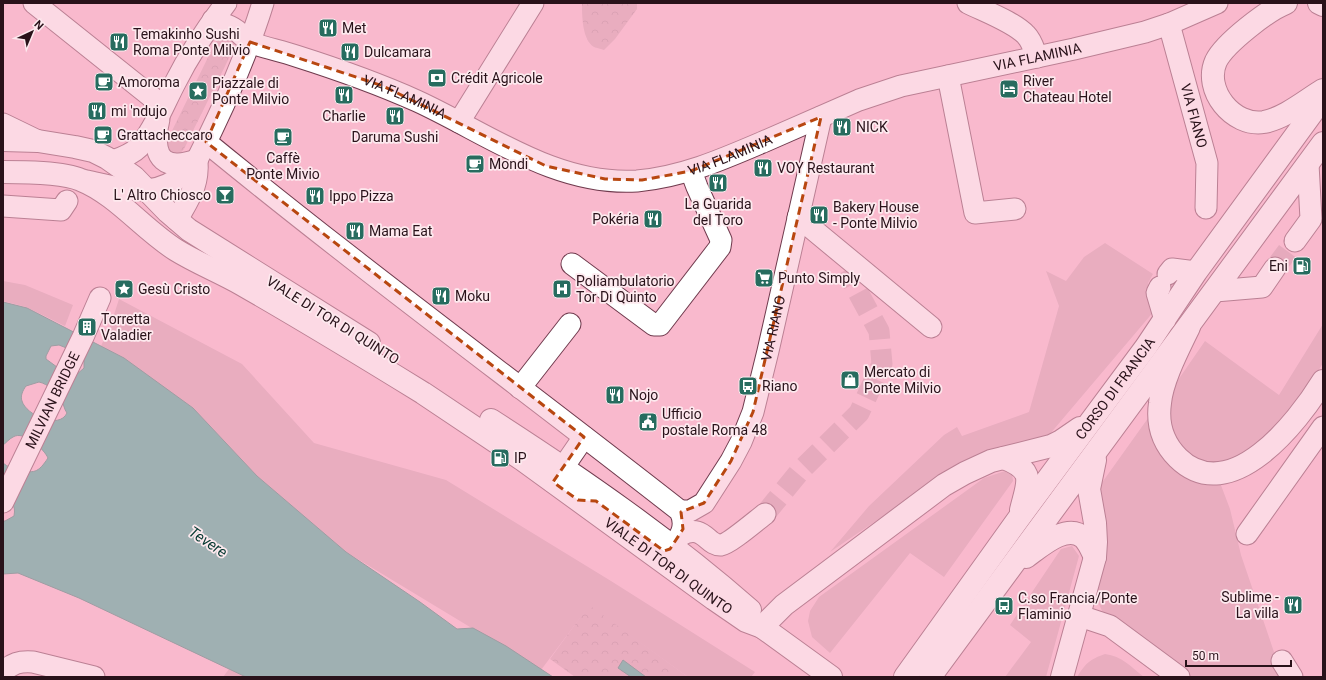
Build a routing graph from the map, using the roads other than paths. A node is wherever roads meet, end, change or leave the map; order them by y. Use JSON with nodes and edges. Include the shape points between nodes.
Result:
{"nodes":[{"id":1,"x":34,"y":3,"type":"edge"},
{"id":2,"x":226,"y":3,"type":"edge"},
{"id":3,"x":263,"y":3,"type":"edge"},
{"id":4,"x":533,"y":3,"type":"edge"},
{"id":5,"x":968,"y":3,"type":"edge"},
{"id":6,"x":1217,"y":3,"type":"edge"},
{"id":7,"x":1286,"y":3,"type":"edge"},
{"id":8,"x":1319,"y":3,"type":"edge"},
{"id":9,"x":1323,"y":5,"type":"edge"},
{"id":10,"x":214,"y":20,"type":"junction"},
{"id":11,"x":1170,"y":24,"type":"junction"},
{"id":12,"x":250,"y":42,"type":"junction"},
{"id":13,"x":1037,"y":57,"type":"junction"},
{"id":14,"x":948,"y":76,"type":"junction"},
{"id":15,"x":1323,"y":90,"type":"edge"},
{"id":16,"x":1323,"y":98,"type":"edge"},
{"id":17,"x":162,"y":109,"type":"junction"},
{"id":18,"x":821,"y":117,"type":"junction"},
{"id":19,"x":459,"y":122,"type":"junction"},
{"id":20,"x":3,"y":124,"type":"edge"},
{"id":21,"x":3,"y":140,"type":"edge"},
{"id":22,"x":38,"y":141,"type":"junction"},
{"id":23,"x":206,"y":142,"type":"junction"},
{"id":24,"x":1323,"y":143,"type":"edge"},
{"id":25,"x":197,"y":160,"type":"junction"},
{"id":26,"x":113,"y":162,"type":"junction"},
{"id":27,"x":1308,"y":164,"type":"junction"},
{"id":28,"x":691,"y":171,"type":"junction"},
{"id":29,"x":3,"y":172,"type":"edge"},
{"id":30,"x":81,"y":180,"type":"junction"},
{"id":31,"x":147,"y":190,"type":"junction"},
{"id":32,"x":67,"y":201,"type":"dead end"},
{"id":33,"x":3,"y":206,"type":"edge"},
{"id":34,"x":1206,"y":208,"type":"dead end"},
{"id":35,"x":1015,"y":209,"type":"dead end"},
{"id":36,"x":177,"y":220,"type":"junction"},
{"id":37,"x":797,"y":224,"type":"junction"},
{"id":38,"x":1295,"y":241,"type":"tunnel mouth"},
{"id":39,"x":572,"y":264,"type":"dead end"},
{"id":40,"x":1275,"y":268,"type":"tunnel mouth"},
{"id":41,"x":846,"y":270,"type":"tunnel mouth"},
{"id":42,"x":1196,"y":272,"type":"junction"},
{"id":43,"x":1215,"y":291,"type":"junction"},
{"id":44,"x":100,"y":298,"type":"dead end"},
{"id":45,"x":1165,"y":320,"type":"junction"},
{"id":46,"x":570,"y":324,"type":"dead end"},
{"id":47,"x":931,"y":326,"type":"dead end"},
{"id":48,"x":1188,"y":327,"type":"junction"},
{"id":49,"x":1323,"y":381,"type":"edge"},
{"id":50,"x":520,"y":388,"type":"junction"},
{"id":51,"x":1098,"y":411,"type":"junction"},
{"id":52,"x":1323,"y":427,"type":"edge"},
{"id":53,"x":584,"y":437,"type":"junction"},
{"id":54,"x":1097,"y":451,"type":"junction"},
{"id":55,"x":1004,"y":458,"type":"junction"},
{"id":56,"x":558,"y":474,"type":"junction"},
{"id":57,"x":578,"y":500,"type":"junction"},
{"id":58,"x":3,"y":502,"type":"edge"},
{"id":59,"x":704,"y":503,"type":"junction"},
{"id":60,"x":680,"y":511,"type":"junction"},
{"id":61,"x":765,"y":514,"type":"tunnel mouth"},
{"id":62,"x":1019,"y":518,"type":"junction"},
{"id":63,"x":702,"y":534,"type":"junction"},
{"id":64,"x":1247,"y":534,"type":"dead end"},
{"id":65,"x":677,"y":541,"type":"junction"},
{"id":66,"x":1095,"y":557,"type":"junction"},
{"id":67,"x":1013,"y":565,"type":"junction"},
{"id":68,"x":1080,"y":616,"type":"junction"},
{"id":69,"x":762,"y":627,"type":"junction"},
{"id":70,"x":3,"y":673,"type":"edge"},
{"id":71,"x":94,"y":677,"type":"edge"},
{"id":72,"x":831,"y":677,"type":"edge"},
{"id":73,"x":905,"y":677,"type":"edge"},
{"id":74,"x":930,"y":677,"type":"edge"},
{"id":75,"x":1062,"y":677,"type":"edge"},
{"id":76,"x":1160,"y":677,"type":"edge"},
{"id":77,"x":1180,"y":677,"type":"edge"}],
"edges":[{"from":1,"to":17,"type":"street"},
{"from":2,"to":10,"type":"street"},
{"from":3,"to":12,"type":"street"},
{"from":4,"to":19,"type":"street"},
{"from":5,"to":13,"type":"street","via":[[1024,33]]},
{"from":6,"to":11,"type":"street","name":"VIA FLAMINIA"},
{"from":7,"to":15,"type":"main road","via":[[1246,30],[1219,56],[1214,71],[1216,91],[1232,114],[1248,122],[1262,122],[1290,111]]},
{"from":8,"to":9,"type":"main road"},
{"from":10,"to":12,"type":"street","via":[[230,27]]},
{"from":10,"to":17,"type":"street","via":[[183,69]]},
{"from":11,"to":13,"type":"street","name":"VIA FLAMINIA"},
{"from":11,"to":34,"type":"street","name":"VIA FIANO","via":[[1207,163]]},
{"from":12,"to":19,"type":"street","name":"VIA FLAMINIA","via":[[382,86]]},
{"from":12,"to":23,"type":"street","via":[[238,75]]},
{"from":13,"to":14,"type":"street","name":"VIA FLAMINIA"},
{"from":14,"to":18,"type":"street","name":"VIA FLAMINIA","via":[[883,91]]},
{"from":14,"to":35,"type":"street","via":[[976,213]]},
{"from":16,"to":42,"type":"main road","name":"CORSO DI FRANCIA"},
{"from":17,"to":25,"type":"street","via":[[156,131],[160,156],[174,164]]},
{"from":17,"to":26,"type":"street","via":[[140,145],[127,156]]},
{"from":18,"to":28,"type":"street","name":"VIA FLAMINIA"},
{"from":18,"to":37,"type":"street","name":"VIA RIANO"},
{"from":19,"to":28,"type":"street","name":"VIA FLAMINIA","via":[[528,158],[573,174],[635,181]]},
{"from":20,"to":22,"type":"street"},
{"from":21,"to":22,"type":"main road","name":"VIALE DI TOR DI QUINTO"},
{"from":22,"to":26,"type":"main road","name":"VIALE DI TOR DI QUINTO","via":[[85,149]]},
{"from":23,"to":25,"type":"street"},
{"from":23,"to":50,"type":"street"},
{"from":24,"to":27,"type":"main road","name":"CORSO DI FRANCIA"},
{"from":25,"to":31,"type":"street","via":[[175,181]]},
{"from":25,"to":36,"type":"street","via":[[198,175],[194,188]]},
{"from":26,"to":31,"type":"main road","name":"VIALE DI TOR DI QUINTO"},
{"from":27,"to":38,"type":"street","via":[[1311,219]]},
{"from":27,"to":43,"type":"main road","name":"CORSO DI FRANCIA"},
{"from":28,"to":39,"type":"street","via":[[721,240],[720,247],[660,325],[654,325]]},
{"from":29,"to":30,"type":"main road","via":[[46,174]]},
{"from":30,"to":31,"type":"street","via":[[130,190]]},
{"from":30,"to":56,"type":"main road","name":"VIALE DI TOR DI QUINTO","via":[[110,198],[153,234],[184,255],[240,283],[423,393],[492,439]]},
{"from":31,"to":36,"type":"main road","name":"VIALE DI TOR DI QUINTO"},
{"from":32,"to":33,"type":"street","via":[[60,210]]},
{"from":36,"to":56,"type":"main road","name":"VIALE DI TOR DI QUINTO"},
{"from":37,"to":41,"type":"street"},
{"from":37,"to":47,"type":"street"},
{"from":37,"to":59,"type":"street","name":"VIA RIANO","via":[[753,412],[731,461]]},
{"from":40,"to":43,"type":"street","via":[[1262,287]]},
{"from":42,"to":45,"type":"main road","name":"CORSO DI FRANCIA"},
{"from":42,"to":45,"type":"street","via":[[1172,269],[1164,281],[1157,293]]},
{"from":43,"to":48,"type":"main road","name":"CORSO DI FRANCIA"},
{"from":44,"to":58,"type":"street","name":"MILVIAN BRIDGE"},
{"from":45,"to":51,"type":"main road","name":"CORSO DI FRANCIA"},
{"from":46,"to":50,"type":"street"},
{"from":48,"to":49,"type":"main road","via":[[1162,392],[1159,420],[1163,436],[1172,452],[1182,462],[1198,470],[1207,473],[1224,472],[1250,462],[1293,422]]},
{"from":48,"to":54,"type":"main road","name":"CORSO DI FRANCIA"},
{"from":50,"to":53,"type":"street"},
{"from":51,"to":55,"type":"main road","via":[[1083,425],[1056,443]]},
{"from":51,"to":62,"type":"main road","name":"CORSO DI FRANCIA"},
{"from":52,"to":64,"type":"street"},
{"from":53,"to":56,"type":"street"},
{"from":53,"to":60,"type":"street"},
{"from":54,"to":66,"type":"main road","via":[[1089,489],[1095,523]]},
{"from":54,"to":67,"type":"main road","name":"CORSO DI FRANCIA"},
{"from":55,"to":62,"type":"main road","via":[[1020,465],[1027,477]]},
{"from":55,"to":69,"type":"main road","via":[[978,466],[944,485],[789,601]]},
{"from":56,"to":57,"type":"main road","name":"VIALE DI TOR DI QUINTO"},
{"from":56,"to":65,"type":"main road","name":"VIALE DI TOR DI QUINTO","via":[[604,495]]},
{"from":57,"to":65,"type":"street","name":"VIALE DI TOR DI QUINTO","via":[[596,502],[664,551],[669,550]]},
{"from":57,"to":69,"type":"main road","name":"VIALE DI TOR DI QUINTO","via":[[714,599],[746,621]]},
{"from":59,"to":60,"type":"street","via":[[690,511]]},
{"from":59,"to":63,"type":"street","name":"VIA RIANO","via":[[697,516]]},
{"from":60,"to":65,"type":"street","via":[[683,521]]},
{"from":61,"to":63,"type":"street","via":[[723,544],[716,544]]},
{"from":62,"to":73,"type":"main road","name":"CORSO DI FRANCIA"},
{"from":63,"to":65,"type":"street","via":[[690,531]]},
{"from":65,"to":69,"type":"main road","name":"VIALE DI TOR DI QUINTO","via":[[710,575],[753,612]]},
{"from":66,"to":67,"type":"main road","via":[[1084,538],[1066,533],[1052,539]]},
{"from":66,"to":68,"type":"main road"},
{"from":67,"to":74,"type":"main road","name":"CORSO DI FRANCIA"},
{"from":68,"to":75,"type":"main road"},
{"from":68,"to":76,"type":"street"},
{"from":68,"to":77,"type":"street","via":[[1110,626]]},
{"from":69,"to":72,"type":"main road","name":"VIALE DI TOR DI QUINTO"},
{"from":70,"to":71,"type":"street","via":[[7,667],[23,661]]}]}
